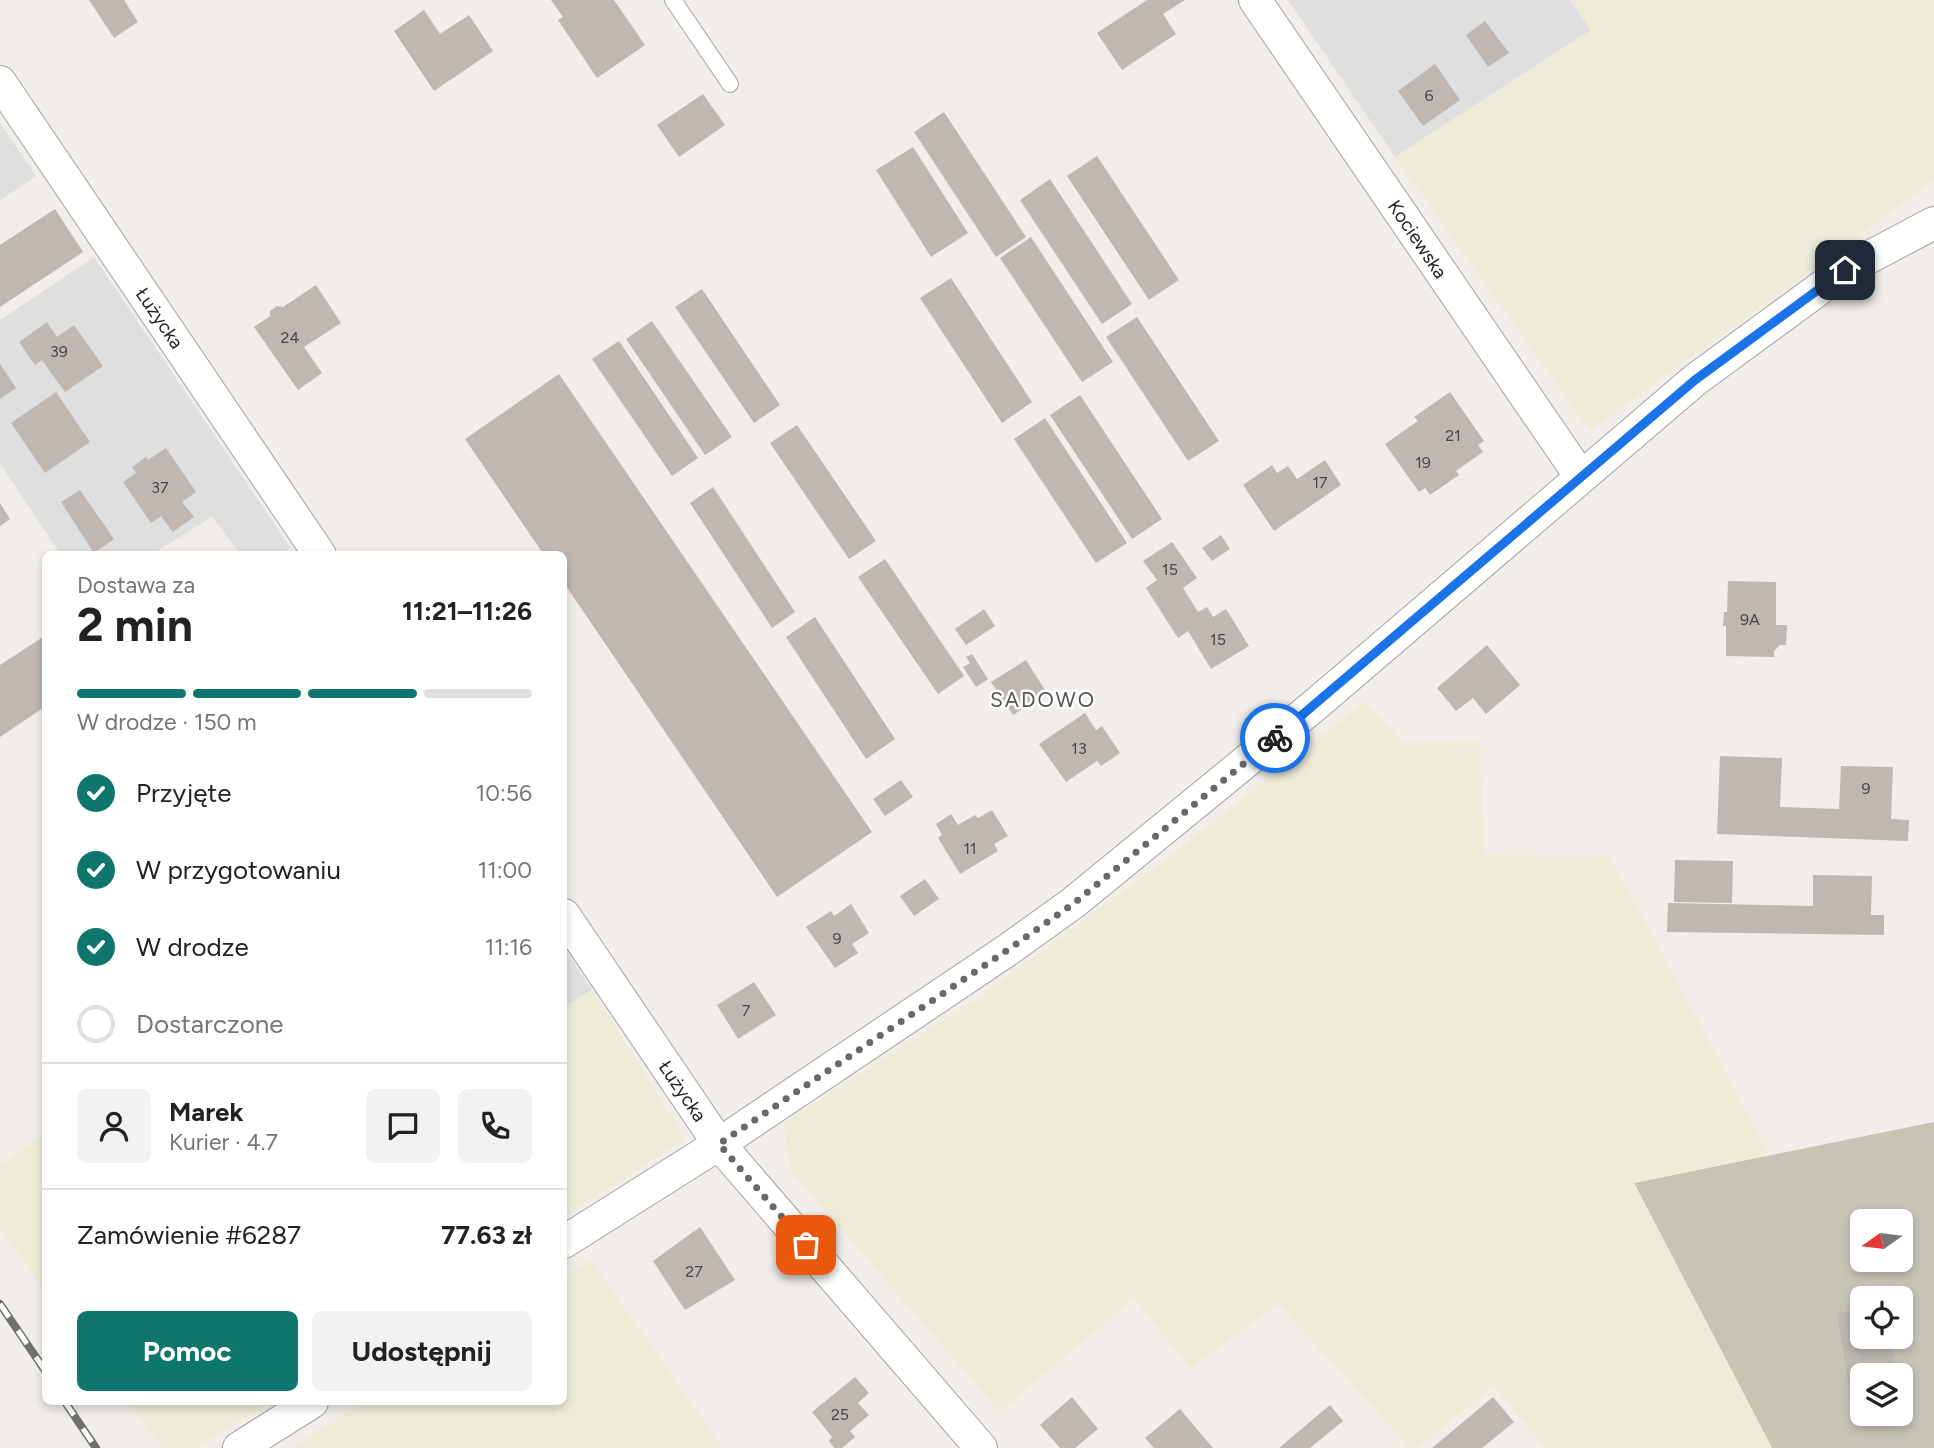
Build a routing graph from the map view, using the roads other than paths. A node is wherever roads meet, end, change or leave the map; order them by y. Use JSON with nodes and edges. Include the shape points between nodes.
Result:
{"nodes":[{"id":1,"x":673,"y":0,"type":"edge"},
{"id":2,"x":1255,"y":0,"type":"edge"},
{"id":3,"x":0,"y":82,"type":"edge"},
{"id":4,"x":730,"y":84,"type":"dead end"},
{"id":5,"x":1934,"y":223,"type":"edge"},
{"id":6,"x":1581,"y":477,"type":"junction"},
{"id":7,"x":317,"y":551,"type":"edge"},
{"id":8,"x":567,"y":919,"type":"edge"},
{"id":9,"x":719,"y":1144,"type":"junction"},
{"id":10,"x":567,"y":1240,"type":"edge"},
{"id":11,"x":307,"y":1405,"type":"edge"},
{"id":12,"x":239,"y":1448,"type":"edge"},
{"id":13,"x":981,"y":1448,"type":"edge"}],
"edges":[{"from":1,"to":4,"type":"lane"},
{"from":2,"to":6,"type":"street","name":"Kociewska"},
{"from":3,"to":7,"type":"street","name":"Łużycka"},
{"from":5,"to":6,"type":"street","via":[[1845,270],[1695,380]]},
{"from":6,"to":9,"type":"street","via":[[1073,904]]},
{"from":8,"to":9,"type":"street","name":"Łużycka"},
{"from":9,"to":10,"type":"street"},
{"from":9,"to":13,"type":"street","name":"Łużycka"},
{"from":11,"to":12,"type":"street"}]}
